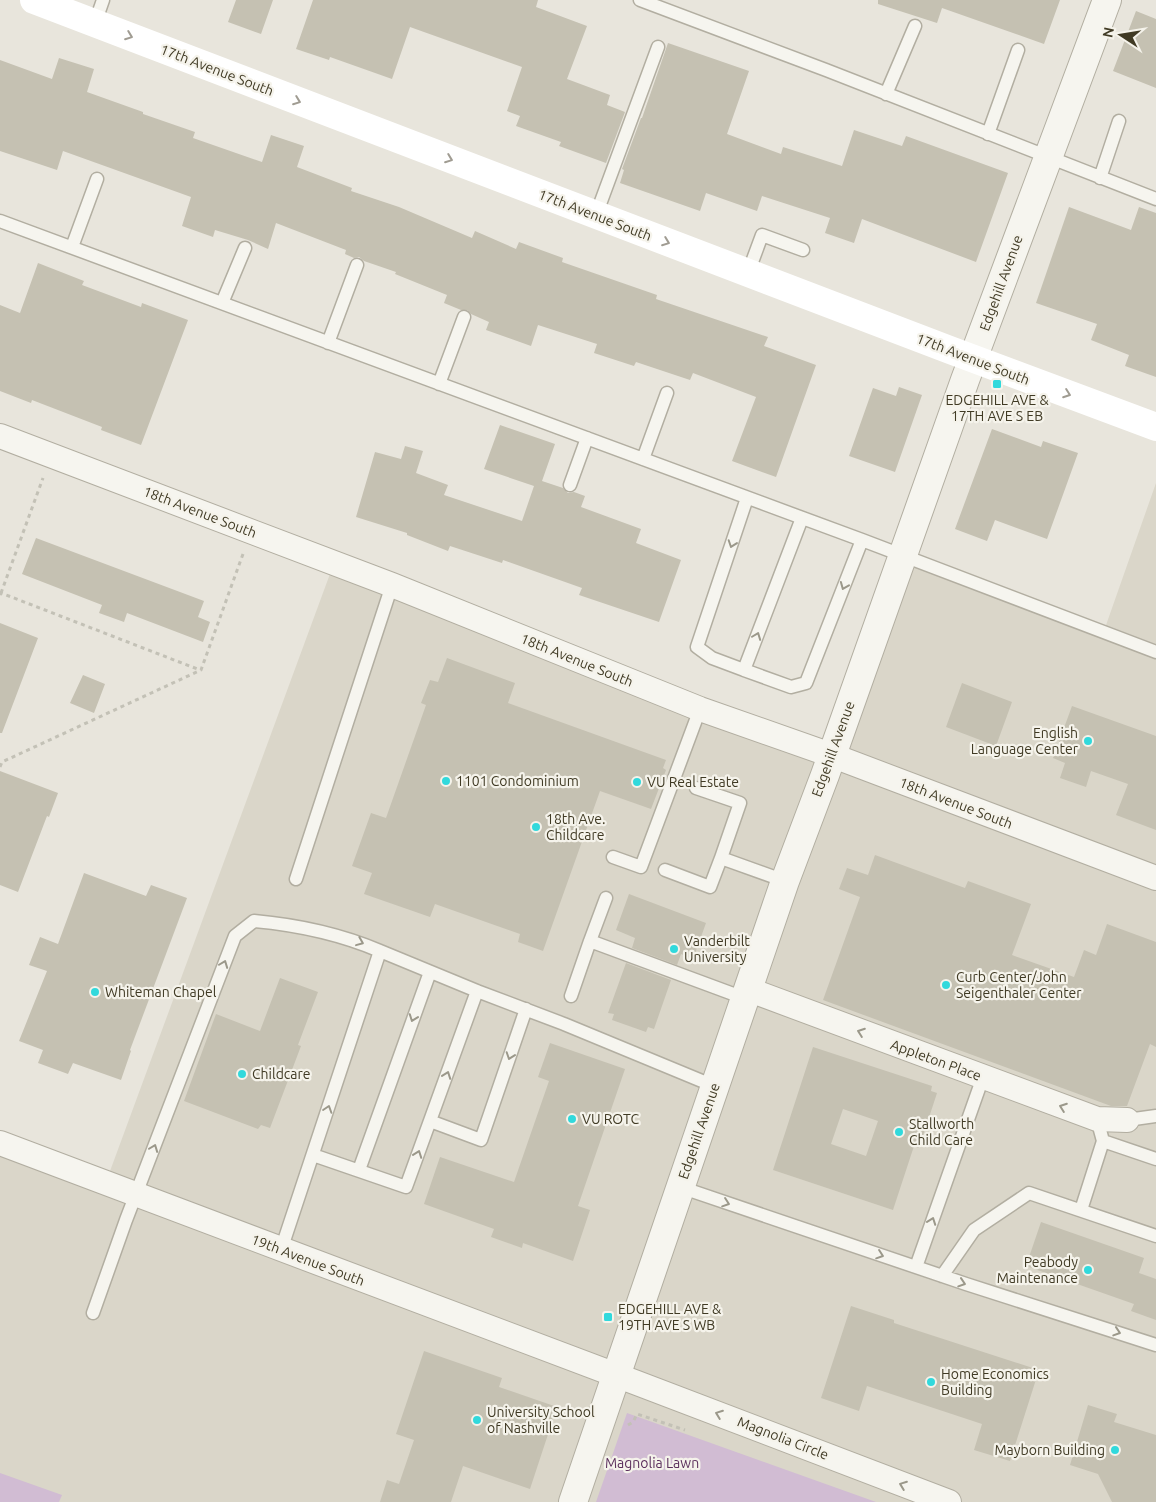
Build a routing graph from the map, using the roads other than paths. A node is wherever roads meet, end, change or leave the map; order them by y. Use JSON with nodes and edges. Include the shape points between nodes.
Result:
{"nodes":[{"id":1,"x":34,"y":0,"type":"edge"},
{"id":2,"x":640,"y":0,"type":"edge"},
{"id":3,"x":1107,"y":0,"type":"edge"},
{"id":4,"x":99,"y":12,"type":"edge"},
{"id":5,"x":915,"y":26,"type":"dead end"},
{"id":6,"x":658,"y":47,"type":"dead end"},
{"id":7,"x":1018,"y":50,"type":"dead end"},
{"id":8,"x":886,"y":94,"type":"junction"},
{"id":9,"x":1119,"y":121,"type":"dead end"},
{"id":10,"x":988,"y":134,"type":"junction"},
{"id":11,"x":1048,"y":158,"type":"junction"},
{"id":12,"x":1100,"y":178,"type":"junction"},
{"id":13,"x":97,"y":179,"type":"dead end"},
{"id":14,"x":1156,"y":199,"type":"edge"},
{"id":15,"x":596,"y":215,"type":"junction"},
{"id":16,"x":0,"y":221,"type":"edge"},
{"id":17,"x":72,"y":247,"type":"junction"},
{"id":18,"x":244,"y":248,"type":"dead end"},
{"id":19,"x":803,"y":250,"type":"dead end"},
{"id":20,"x":357,"y":265,"type":"dead end"},
{"id":21,"x":748,"y":273,"type":"junction"},
{"id":22,"x":222,"y":303,"type":"junction"},
{"id":23,"x":464,"y":317,"type":"dead end"},
{"id":24,"x":328,"y":343,"type":"junction"},
{"id":25,"x":972,"y":359,"type":"junction"},
{"id":26,"x":439,"y":384,"type":"junction"},
{"id":27,"x":667,"y":393,"type":"dead end"},
{"id":28,"x":1156,"y":427,"type":"edge"},
{"id":29,"x":0,"y":436,"type":"edge"},
{"id":30,"x":587,"y":438,"type":"junction"},
{"id":31,"x":642,"y":459,"type":"junction"},
{"id":32,"x":570,"y":485,"type":"dead end"},
{"id":33,"x":747,"y":498,"type":"junction"},
{"id":34,"x":802,"y":518,"type":"junction"},
{"id":35,"x":862,"y":540,"type":"junction"},
{"id":36,"x":902,"y":556,"type":"junction"},
{"id":37,"x":392,"y":586,"type":"junction"},
{"id":38,"x":1156,"y":652,"type":"edge"},
{"id":39,"x":744,"y":670,"type":"junction"},
{"id":40,"x":700,"y":709,"type":"junction"},
{"id":41,"x":831,"y":755,"type":"junction"},
{"id":42,"x":696,"y":788,"type":"dead end"},
{"id":43,"x":613,"y":858,"type":"dead end"},
{"id":44,"x":721,"y":858,"type":"junction"},
{"id":45,"x":665,"y":870,"type":"dead end"},
{"id":46,"x":1156,"y":878,"type":"edge"},
{"id":47,"x":296,"y":879,"type":"dead end"},
{"id":48,"x":784,"y":881,"type":"junction"},
{"id":49,"x":606,"y":898,"type":"dead end"},
{"id":50,"x":590,"y":941,"type":"junction"},
{"id":51,"x":380,"y":951,"type":"junction"},
{"id":52,"x":430,"y":972,"type":"junction"},
{"id":53,"x":476,"y":991,"type":"junction"},
{"id":54,"x":745,"y":994,"type":"junction"},
{"id":55,"x":571,"y":996,"type":"dead end"},
{"id":56,"x":526,"y":1009,"type":"junction"},
{"id":57,"x":983,"y":1077,"type":"junction"},
{"id":58,"x":714,"y":1086,"type":"junction"},
{"id":59,"x":1156,"y":1116,"type":"edge"},
{"id":60,"x":1127,"y":1120,"type":"joint"},
{"id":61,"x":430,"y":1121,"type":"junction"},
{"id":62,"x":1100,"y":1130,"type":"junction"},
{"id":63,"x":0,"y":1143,"type":"edge"},
{"id":64,"x":313,"y":1155,"type":"junction"},
{"id":65,"x":1156,"y":1159,"type":"edge"},
{"id":66,"x":359,"y":1170,"type":"junction"},
{"id":67,"x":680,"y":1187,"type":"junction"},
{"id":68,"x":136,"y":1194,"type":"junction"},
{"id":69,"x":1081,"y":1210,"type":"junction"},
{"id":70,"x":1156,"y":1236,"type":"edge"},
{"id":71,"x":281,"y":1250,"type":"junction"},
{"id":72,"x":916,"y":1267,"type":"junction"},
{"id":73,"x":942,"y":1276,"type":"junction"},
{"id":74,"x":92,"y":1314,"type":"dead end"},
{"id":75,"x":1156,"y":1345,"type":"edge"},
{"id":76,"x":616,"y":1375,"type":"junction"},
{"id":77,"x":573,"y":1502,"type":"edge"},
{"id":78,"x":949,"y":1502,"type":"edge"}],
"edges":[{"from":1,"to":4,"type":"main road","name":"17th Avenue South"},
{"from":2,"to":8,"type":"lane"},
{"from":3,"to":11,"type":"street","name":"Edgehill Avenue"},
{"from":4,"to":15,"type":"main road","name":"17th Avenue South","one_way":true},
{"from":5,"to":8,"type":"lane"},
{"from":6,"to":15,"type":"lane"},
{"from":7,"to":10,"type":"lane"},
{"from":8,"to":10,"type":"lane"},
{"from":9,"to":12,"type":"lane"},
{"from":10,"to":11,"type":"lane"},
{"from":11,"to":12,"type":"lane"},
{"from":11,"to":25,"type":"street","name":"Edgehill Avenue"},
{"from":12,"to":14,"type":"lane"},
{"from":13,"to":17,"type":"lane"},
{"from":15,"to":21,"type":"main road","name":"17th Avenue South","one_way":true},
{"from":16,"to":17,"type":"lane"},
{"from":17,"to":22,"type":"lane"},
{"from":18,"to":22,"type":"lane"},
{"from":19,"to":21,"type":"lane","via":[[762,235]]},
{"from":20,"to":24,"type":"lane"},
{"from":21,"to":25,"type":"main road","name":"17th Avenue South"},
{"from":22,"to":24,"type":"lane"},
{"from":23,"to":26,"type":"lane"},
{"from":24,"to":26,"type":"lane"},
{"from":25,"to":28,"type":"main road","name":"17th Avenue South","one_way":true},
{"from":25,"to":36,"type":"street","name":"Edgehill Avenue"},
{"from":26,"to":30,"type":"lane"},
{"from":27,"to":31,"type":"lane"},
{"from":29,"to":37,"type":"street","name":"18th Avenue South"},
{"from":30,"to":31,"type":"lane"},
{"from":30,"to":32,"type":"lane"},
{"from":31,"to":33,"type":"lane"},
{"from":33,"to":34,"type":"lane"},
{"from":33,"to":39,"type":"lane","one_way":true,"via":[[697,647],[712,658]]},
{"from":34,"to":35,"type":"lane"},
{"from":39,"to":34,"type":"lane","one_way":true},
{"from":35,"to":36,"type":"lane"},
{"from":35,"to":39,"type":"lane","one_way":true,"via":[[806,683],[792,687]]},
{"from":36,"to":38,"type":"lane"},
{"from":36,"to":41,"type":"street","name":"Edgehill Avenue"},
{"from":37,"to":40,"type":"street","name":"18th Avenue South"},
{"from":37,"to":47,"type":"lane"},
{"from":40,"to":41,"type":"street","name":"18th Avenue South"},
{"from":40,"to":43,"type":"lane","via":[[641,867]]},
{"from":41,"to":46,"type":"street","name":"18th Avenue South"},
{"from":41,"to":48,"type":"street","name":"Edgehill Avenue"},
{"from":42,"to":44,"type":"lane","via":[[740,803]]},
{"from":44,"to":45,"type":"lane","via":[[710,887]]},
{"from":44,"to":48,"type":"lane"},
{"from":48,"to":54,"type":"street","name":"Edgehill Avenue"},
{"from":49,"to":50,"type":"lane"},
{"from":50,"to":54,"type":"lane"},
{"from":50,"to":55,"type":"lane"},
{"from":51,"to":52,"type":"lane"},
{"from":64,"to":51,"type":"lane","one_way":true},
{"from":68,"to":51,"type":"lane","one_way":true,"via":[[235,936],[254,921],[280,923],[318,930]]},
{"from":52,"to":53,"type":"lane"},
{"from":52,"to":66,"type":"lane","one_way":true},
{"from":53,"to":56,"type":"lane"},
{"from":61,"to":53,"type":"lane","one_way":true},
{"from":57,"to":54,"type":"street","name":"Appleton Place","one_way":true},
{"from":54,"to":58,"type":"street","name":"Edgehill Avenue"},
{"from":56,"to":58,"type":"lane"},
{"from":56,"to":61,"type":"lane","one_way":true,"via":[[481,1140]]},
{"from":62,"to":57,"type":"street","name":"Appleton Place","one_way":true},
{"from":72,"to":57,"type":"lane","one_way":true},
{"from":58,"to":67,"type":"street","name":"Edgehill Avenue"},
{"from":59,"to":60,"type":"lane"},
{"from":60,"to":62,"type":"street","name":"Appleton Place"},
{"from":66,"to":61,"type":"lane","one_way":true,"via":[[406,1187]]},
{"from":62,"to":65,"type":"lane"},
{"from":62,"to":69,"type":"lane"},
{"from":63,"to":68,"type":"street","name":"19th Avenue South"},
{"from":64,"to":66,"type":"lane"},
{"from":64,"to":71,"type":"lane"},
{"from":67,"to":72,"type":"lane","one_way":true},
{"from":67,"to":76,"type":"street","name":"Edgehill Avenue"},
{"from":68,"to":71,"type":"street","name":"19th Avenue South"},
{"from":68,"to":74,"type":"lane"},
{"from":69,"to":70,"type":"lane"},
{"from":69,"to":73,"type":"lane","via":[[1029,1193],[974,1230]]},
{"from":71,"to":76,"type":"street","name":"19th Avenue South"},
{"from":72,"to":73,"type":"lane"},
{"from":73,"to":75,"type":"lane","one_way":true},
{"from":76,"to":77,"type":"street","name":"Edgehill Avenue"},
{"from":78,"to":76,"type":"street","name":"Magnolia Circle","one_way":true}]}
